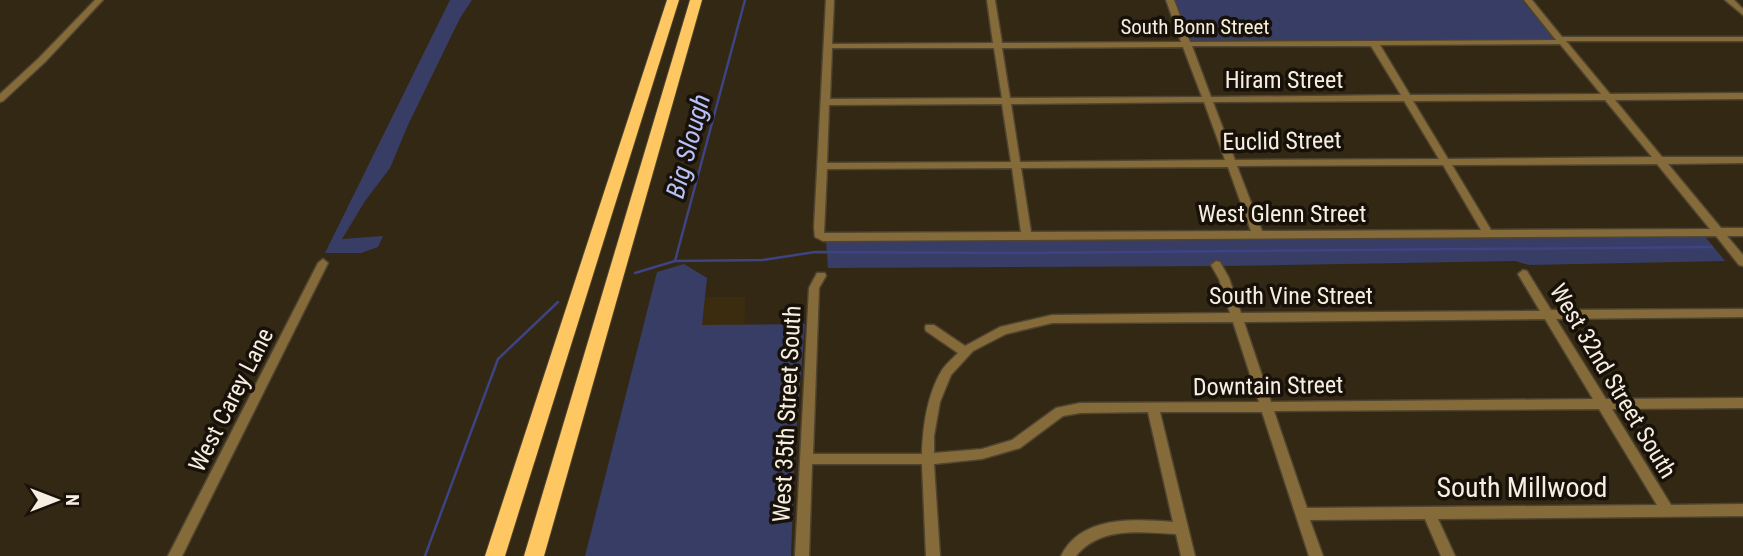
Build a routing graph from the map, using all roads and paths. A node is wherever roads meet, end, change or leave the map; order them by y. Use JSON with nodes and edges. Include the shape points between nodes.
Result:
{"nodes":[{"id":1,"x":90,"y":0,"type":"edge"},
{"id":2,"x":99,"y":0,"type":"edge"},
{"id":3,"x":673,"y":0,"type":"edge"},
{"id":4,"x":696,"y":0,"type":"edge"},
{"id":5,"x":830,"y":0,"type":"edge"},
{"id":6,"x":991,"y":0,"type":"edge"},
{"id":7,"x":1170,"y":0,"type":"edge"},
{"id":8,"x":1528,"y":0,"type":"edge"},
{"id":9,"x":1729,"y":0,"type":"edge"},
{"id":10,"x":1743,"y":13,"type":"edge"},
{"id":11,"x":1743,"y":39,"type":"edge"},
{"id":12,"x":1561,"y":41,"type":"junction"},
{"id":13,"x":1374,"y":43,"type":"junction"},
{"id":14,"x":1187,"y":44,"type":"junction"},
{"id":15,"x":828,"y":46,"type":"junction"},
{"id":16,"x":998,"y":46,"type":"junction"},
{"id":17,"x":27,"y":71,"type":"junction"},
{"id":18,"x":1607,"y":96,"type":"junction"},
{"id":19,"x":1743,"y":96,"type":"edge"},
{"id":20,"x":1407,"y":98,"type":"junction"},
{"id":21,"x":0,"y":99,"type":"edge"},
{"id":22,"x":1208,"y":100,"type":"junction"},
{"id":23,"x":1007,"y":101,"type":"junction"},
{"id":24,"x":825,"y":102,"type":"junction"},
{"id":25,"x":1659,"y":160,"type":"junction"},
{"id":26,"x":1743,"y":160,"type":"edge"},
{"id":27,"x":1445,"y":161,"type":"junction"},
{"id":28,"x":1231,"y":163,"type":"junction"},
{"id":29,"x":1016,"y":164,"type":"junction"},
{"id":30,"x":822,"y":166,"type":"junction"},
{"id":31,"x":1718,"y":232,"type":"junction"},
{"id":32,"x":1743,"y":232,"type":"edge"},
{"id":33,"x":1488,"y":233,"type":"junction"},
{"id":34,"x":1258,"y":235,"type":"junction"},
{"id":35,"x":1027,"y":237,"type":"junction"},
{"id":36,"x":1741,"y":256,"type":"edge"},
{"id":37,"x":323,"y":263,"type":"dead end"},
{"id":38,"x":1216,"y":265,"type":"dead end"},
{"id":39,"x":1523,"y":274,"type":"dead end"},
{"id":40,"x":821,"y":276,"type":"dead end"},
{"id":41,"x":1743,"y":313,"type":"edge"},
{"id":42,"x":1547,"y":314,"type":"junction"},
{"id":43,"x":1237,"y":318,"type":"junction"},
{"id":44,"x":930,"y":328,"type":"dead end"},
{"id":45,"x":965,"y":352,"type":"junction"},
{"id":46,"x":1601,"y":403,"type":"junction"},
{"id":47,"x":1743,"y":403,"type":"edge"},
{"id":48,"x":1266,"y":407,"type":"junction"},
{"id":49,"x":1153,"y":408,"type":"junction"},
{"id":50,"x":806,"y":459,"type":"junction"},
{"id":51,"x":928,"y":459,"type":"junction"},
{"id":52,"x":1667,"y":510,"type":"junction"},
{"id":53,"x":1743,"y":510,"type":"edge"},
{"id":54,"x":1429,"y":512,"type":"junction"},
{"id":55,"x":1302,"y":514,"type":"junction"},
{"id":56,"x":1181,"y":528,"type":"junction"},
{"id":57,"x":175,"y":556,"type":"edge"},
{"id":58,"x":495,"y":556,"type":"edge"},
{"id":59,"x":534,"y":556,"type":"edge"},
{"id":60,"x":802,"y":556,"type":"edge"},
{"id":61,"x":933,"y":556,"type":"edge"},
{"id":62,"x":1068,"y":556,"type":"edge"},
{"id":63,"x":1188,"y":556,"type":"edge"},
{"id":64,"x":1316,"y":556,"type":"edge"},
{"id":65,"x":1448,"y":556,"type":"edge"}],
"edges":[{"from":1,"to":17,"type":"street"},
{"from":2,"to":17,"type":"street"},
{"from":3,"to":58,"type":"highway"},
{"from":4,"to":59,"type":"highway"},
{"from":5,"to":15,"type":"street"},
{"from":6,"to":16,"type":"street"},
{"from":7,"to":14,"type":"street"},
{"from":8,"to":12,"type":"street"},
{"from":9,"to":10,"type":"street"},
{"from":11,"to":12,"type":"street","name":"South Bonn Street"},
{"from":12,"to":13,"type":"street","name":"South Bonn Street"},
{"from":12,"to":18,"type":"street"},
{"from":13,"to":14,"type":"street","name":"South Bonn Street"},
{"from":13,"to":20,"type":"street"},
{"from":14,"to":16,"type":"street","name":"South Bonn Street"},
{"from":14,"to":22,"type":"street"},
{"from":15,"to":16,"type":"street","name":"South Bonn Street"},
{"from":15,"to":24,"type":"street"},
{"from":16,"to":23,"type":"street"},
{"from":17,"to":21,"type":"street"},
{"from":18,"to":19,"type":"street","name":"Hiram Street"},
{"from":18,"to":20,"type":"street","name":"Hiram Street"},
{"from":18,"to":25,"type":"street"},
{"from":20,"to":22,"type":"street","name":"Hiram Street"},
{"from":20,"to":27,"type":"street"},
{"from":22,"to":23,"type":"street","name":"Hiram Street"},
{"from":22,"to":28,"type":"street"},
{"from":23,"to":24,"type":"street","name":"Hiram Street"},
{"from":23,"to":29,"type":"street"},
{"from":24,"to":30,"type":"street"},
{"from":25,"to":26,"type":"street","name":"Euclid Street"},
{"from":25,"to":27,"type":"street","name":"Euclid Street"},
{"from":25,"to":31,"type":"street"},
{"from":27,"to":28,"type":"street","name":"Euclid Street"},
{"from":27,"to":33,"type":"street"},
{"from":28,"to":29,"type":"street","name":"Euclid Street"},
{"from":28,"to":34,"type":"street"},
{"from":29,"to":30,"type":"street","name":"Euclid Street"},
{"from":29,"to":35,"type":"street"},
{"from":30,"to":35,"type":"street","name":"West Glenn Street","via":[[821,236]]},
{"from":31,"to":32,"type":"street","name":"West Glenn Street"},
{"from":31,"to":33,"type":"street","name":"West Glenn Street"},
{"from":31,"to":36,"type":"street"},
{"from":33,"to":34,"type":"street","name":"West Glenn Street"},
{"from":34,"to":35,"type":"street","name":"West Glenn Street"},
{"from":37,"to":57,"type":"street","name":"West Carey Lane"},
{"from":38,"to":43,"type":"street"},
{"from":39,"to":42,"type":"street","name":"West 32nd Street South"},
{"from":40,"to":50,"type":"street","name":"West 35th Street South","via":[[814,288]]},
{"from":41,"to":42,"type":"street","name":"South Vine Street"},
{"from":42,"to":43,"type":"street","name":"South Vine Street"},
{"from":42,"to":46,"type":"street","name":"West 32nd Street South"},
{"from":43,"to":45,"type":"street","name":"South Vine Street","via":[[1052,319],[999,331]]},
{"from":43,"to":48,"type":"street"},
{"from":44,"to":45,"type":"street"},
{"from":45,"to":51,"type":"street","name":"South Vine Street","via":[[933,400]]},
{"from":46,"to":47,"type":"street","name":"Downtain Street"},
{"from":46,"to":48,"type":"street","name":"Downtain Street"},
{"from":46,"to":52,"type":"street","name":"West 32nd Street South"},
{"from":48,"to":49,"type":"street","name":"Downtain Street"},
{"from":48,"to":55,"type":"street"},
{"from":49,"to":51,"type":"street","name":"Downtain Street","via":[[1065,411],[1010,447]]},
{"from":49,"to":56,"type":"street"},
{"from":50,"to":51,"type":"street","name":"Downtain Street"},
{"from":50,"to":60,"type":"street","name":"West 35th Street South"},
{"from":51,"to":61,"type":"street","name":"South Vine Street"},
{"from":52,"to":53,"type":"street","name":"South Millwood"},
{"from":52,"to":54,"type":"street","name":"South Millwood"},
{"from":54,"to":55,"type":"street","name":"South Millwood"},
{"from":54,"to":65,"type":"street"},
{"from":55,"to":64,"type":"street"},
{"from":56,"to":62,"type":"street","via":[[1098,531],[1083,537]]},
{"from":56,"to":63,"type":"street"}]}
